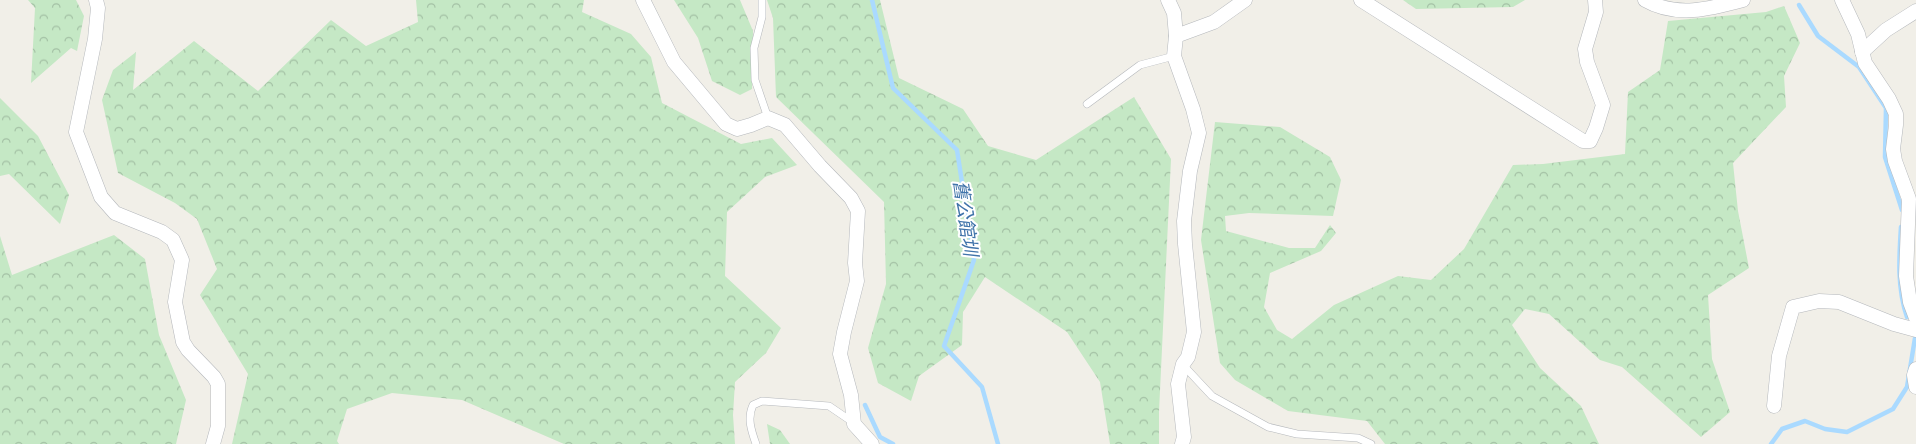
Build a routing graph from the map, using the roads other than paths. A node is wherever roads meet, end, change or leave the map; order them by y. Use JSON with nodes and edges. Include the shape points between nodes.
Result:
{"nodes":[{"id":1,"x":96,"y":0,"type":"edge"},
{"id":2,"x":643,"y":0,"type":"edge"},
{"id":3,"x":762,"y":0,"type":"edge"},
{"id":4,"x":1168,"y":0,"type":"edge"},
{"id":5,"x":1245,"y":0,"type":"edge"},
{"id":6,"x":1361,"y":0,"type":"edge"},
{"id":7,"x":1595,"y":0,"type":"edge"},
{"id":8,"x":1645,"y":0,"type":"edge"},
{"id":9,"x":1743,"y":0,"type":"edge"},
{"id":10,"x":1842,"y":0,"type":"edge"},
{"id":11,"x":1916,"y":11,"type":"edge"},
{"id":12,"x":1176,"y":36,"type":"junction"},
{"id":13,"x":1862,"y":52,"type":"junction"},
{"id":14,"x":1174,"y":56,"type":"junction"},
{"id":15,"x":1087,"y":104,"type":"dead end"},
{"id":16,"x":768,"y":118,"type":"junction"},
{"id":17,"x":1916,"y":318,"type":"edge"},
{"id":18,"x":1916,"y":330,"type":"edge"},
{"id":19,"x":1183,"y":364,"type":"junction"},
{"id":20,"x":1916,"y":369,"type":"edge"},
{"id":21,"x":1916,"y":387,"type":"edge"},
{"id":22,"x":1774,"y":406,"type":"dead end"},
{"id":23,"x":854,"y":424,"type":"junction"},
{"id":24,"x":213,"y":444,"type":"edge"},
{"id":25,"x":756,"y":444,"type":"edge"},
{"id":26,"x":872,"y":444,"type":"edge"},
{"id":27,"x":1182,"y":444,"type":"edge"},
{"id":28,"x":1370,"y":444,"type":"edge"}],
"edges":[{"from":1,"to":24,"type":"street","via":[[95,39],[76,132],[101,197],[116,213],[162,232],[173,240],[182,260],[175,302],[184,342],[218,384],[218,426]]},
{"from":2,"to":16,"type":"street","via":[[674,62],[726,124],[737,129]]},
{"from":3,"to":16,"type":"lane","via":[[762,17],[754,48],[755,80]]},
{"from":4,"to":12,"type":"street","via":[[1174,13]]},
{"from":5,"to":12,"type":"street","via":[[1214,22]]},
{"from":6,"to":7,"type":"street","via":[[1583,141],[1590,141],[1603,105],[1585,49],[1596,12]]},
{"from":8,"to":9,"type":"street","via":[[1678,11],[1709,9]]},
{"from":10,"to":13,"type":"street","via":[[1858,34]]},
{"from":11,"to":13,"type":"street","via":[[1886,30]]},
{"from":12,"to":14,"type":"street"},
{"from":13,"to":17,"type":"street","via":[[1865,63],[1896,114],[1893,149],[1909,199],[1906,276]]},
{"from":14,"to":15,"type":"lane","via":[[1140,66]]},
{"from":14,"to":19,"type":"street","via":[[1200,133],[1190,172],[1184,221],[1194,332]]},
{"from":16,"to":23,"type":"street","via":[[785,125],[851,198],[858,211],[857,281],[840,354],[851,395]]},
{"from":18,"to":22,"type":"street","via":[[1838,302],[1819,301],[1793,307],[1779,356]]},
{"from":19,"to":27,"type":"street","via":[[1178,384]]},
{"from":19,"to":28,"type":"lane","via":[[1212,396],[1268,427],[1297,434],[1358,438]]},
{"from":20,"to":21,"type":"street"},
{"from":23,"to":25,"type":"lane","via":[[829,406],[762,401],[753,404],[749,414]]},
{"from":23,"to":26,"type":"street"}]}
